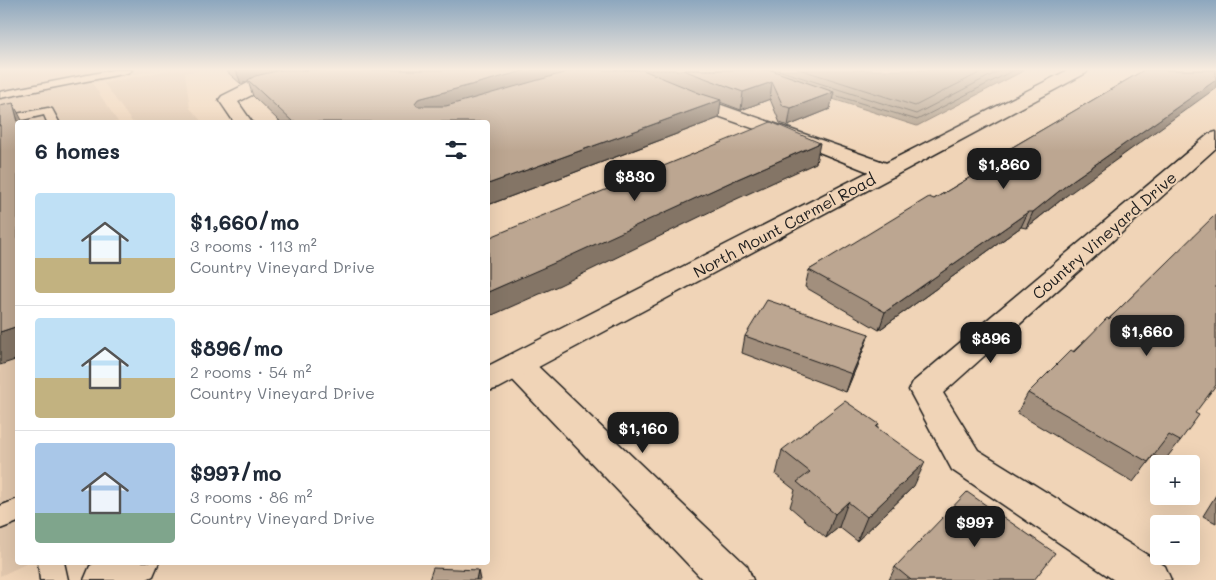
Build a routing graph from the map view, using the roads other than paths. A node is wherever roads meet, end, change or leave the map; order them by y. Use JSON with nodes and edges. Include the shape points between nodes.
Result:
{"nodes":[{"id":1,"x":234,"y":97,"type":"edge"},
{"id":2,"x":686,"y":97,"type":"edge"},
{"id":3,"x":1028,"y":97,"type":"edge"},
{"id":4,"x":52,"y":120,"type":"edge"},
{"id":5,"x":242,"y":120,"type":"edge"},
{"id":6,"x":0,"y":121,"type":"edge"},
{"id":7,"x":763,"y":126,"type":"junction"},
{"id":8,"x":737,"y":137,"type":"edge"},
{"id":9,"x":1216,"y":138,"type":"edge"},
{"id":10,"x":887,"y":171,"type":"junction"},
{"id":11,"x":502,"y":372,"type":"edge"},
{"id":12,"x":15,"y":511,"type":"edge"},
{"id":13,"x":0,"y":518,"type":"edge"},
{"id":14,"x":52,"y":565,"type":"edge"},
{"id":15,"x":132,"y":565,"type":"edge"},
{"id":16,"x":54,"y":580,"type":"edge"},
{"id":17,"x":105,"y":580,"type":"edge"},
{"id":18,"x":732,"y":580,"type":"edge"},
{"id":19,"x":1150,"y":580,"type":"edge"}],
"edges":[{"from":1,"to":5,"type":"street","via":[[228,100]]},
{"from":2,"to":7,"type":"street"},
{"from":3,"to":10,"type":"street","name":"North Mount Carmel Road"},
{"from":4,"to":6,"type":"lane","via":[[48,111]]},
{"from":7,"to":8,"type":"street"},
{"from":7,"to":10,"type":"street"},
{"from":9,"to":19,"type":"street","name":"Country Vineyard Drive","via":[[925,390],[965,460]]},
{"from":10,"to":11,"type":"street","name":"North Mount Carmel Road"},
{"from":11,"to":18,"type":"street"},
{"from":12,"to":13,"type":"lane"},
{"from":14,"to":16,"type":"lane"},
{"from":15,"to":17,"type":"street"}]}
